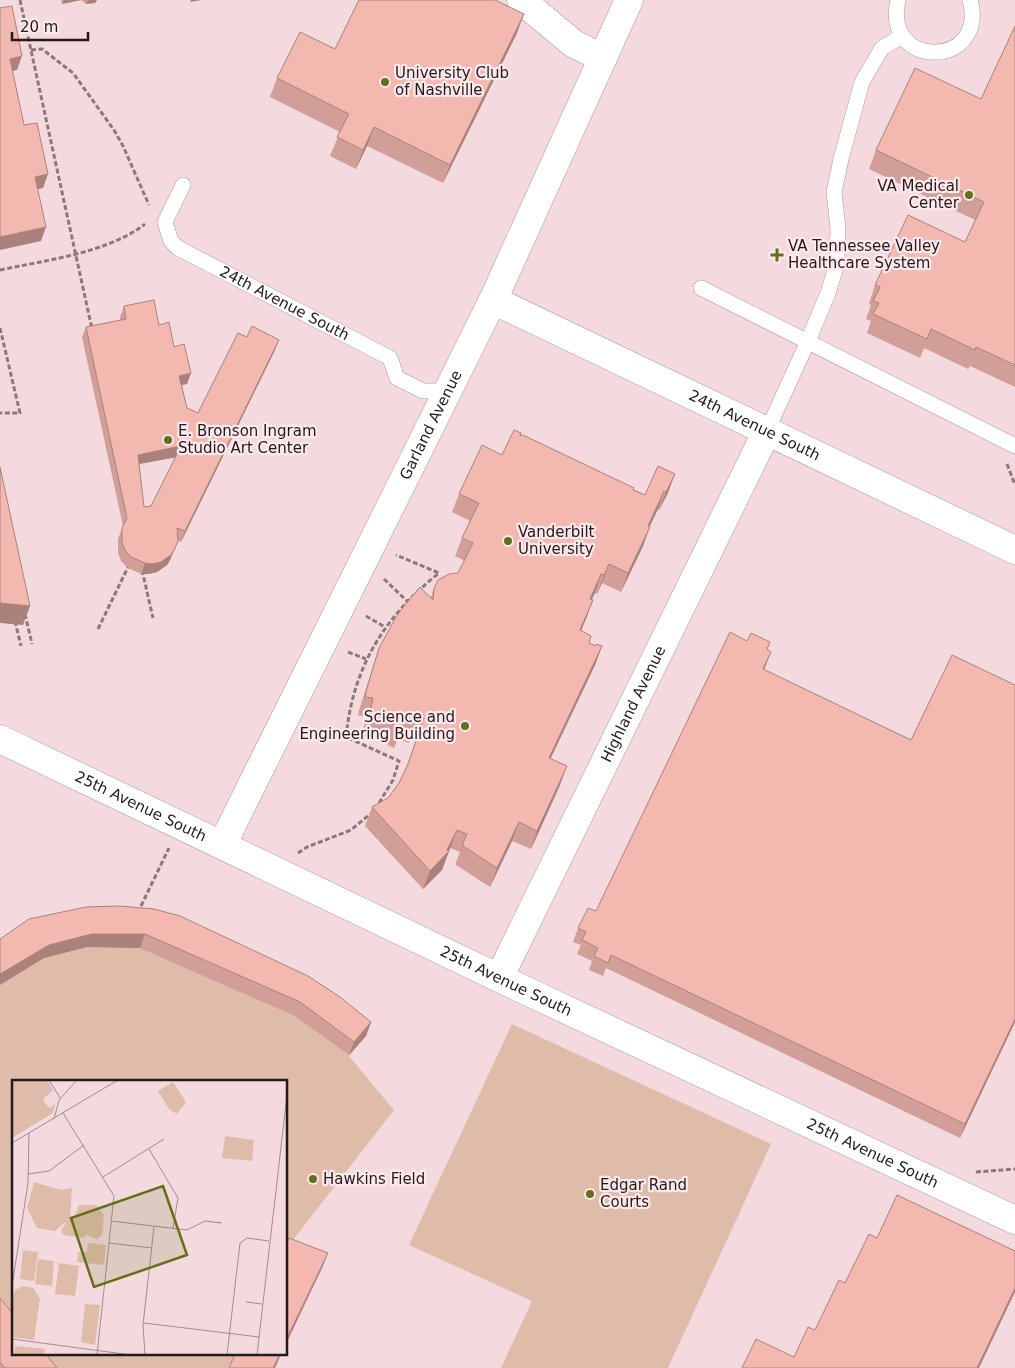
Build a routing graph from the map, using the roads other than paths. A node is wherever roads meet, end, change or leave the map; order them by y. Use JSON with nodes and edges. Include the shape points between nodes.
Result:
{"nodes":[{"id":1,"x":521,"y":0,"type":"edge"},
{"id":2,"x":630,"y":0,"type":"edge"},
{"id":3,"x":898,"y":0,"type":"edge"},
{"id":4,"x":970,"y":0,"type":"edge"},
{"id":5,"x":902,"y":36,"type":"junction"},
{"id":6,"x":603,"y":58,"type":"junction"},
{"id":7,"x":183,"y":185,"type":"dead end"},
{"id":8,"x":701,"y":288,"type":"dead end"},
{"id":9,"x":493,"y":300,"type":"junction"},
{"id":10,"x":808,"y":341,"type":"junction"},
{"id":11,"x":446,"y":391,"type":"junction"},
{"id":12,"x":766,"y":431,"type":"junction"},
{"id":13,"x":1009,"y":451,"type":"edge"},
{"id":14,"x":1015,"y":550,"type":"edge"},
{"id":15,"x":0,"y":739,"type":"edge"},
{"id":16,"x":222,"y":845,"type":"junction"},
{"id":17,"x":499,"y":978,"type":"junction"},
{"id":18,"x":1015,"y":1220,"type":"edge"}],
"edges":[{"from":1,"to":6,"type":"street","via":[[574,44]]},
{"from":2,"to":6,"type":"street","name":"Garland Avenue"},
{"from":3,"to":5,"type":"lane","via":[[897,24]]},
{"from":4,"to":5,"type":"lane","via":[[972,24],[967,36],[947,51],[922,51]]},
{"from":5,"to":10,"type":"lane","via":[[882,48],[862,82],[834,192],[837,264]]},
{"from":6,"to":9,"type":"street","name":"Garland Avenue"},
{"from":7,"to":11,"type":"lane","name":"24th Avenue South","via":[[165,222],[171,241],[178,248],[390,358],[397,378],[423,391]]},
{"from":8,"to":10,"type":"lane"},
{"from":9,"to":11,"type":"street","name":"Garland Avenue"},
{"from":9,"to":12,"type":"street","name":"24th Avenue South"},
{"from":10,"to":12,"type":"lane"},
{"from":10,"to":13,"type":"lane"},
{"from":11,"to":16,"type":"street","name":"Garland Avenue"},
{"from":12,"to":14,"type":"street","name":"24th Avenue South"},
{"from":12,"to":17,"type":"street","name":"Highland Avenue"},
{"from":15,"to":16,"type":"street","name":"25th Avenue South"},
{"from":16,"to":17,"type":"street","name":"25th Avenue South"},
{"from":17,"to":18,"type":"street","name":"25th Avenue South"}]}
